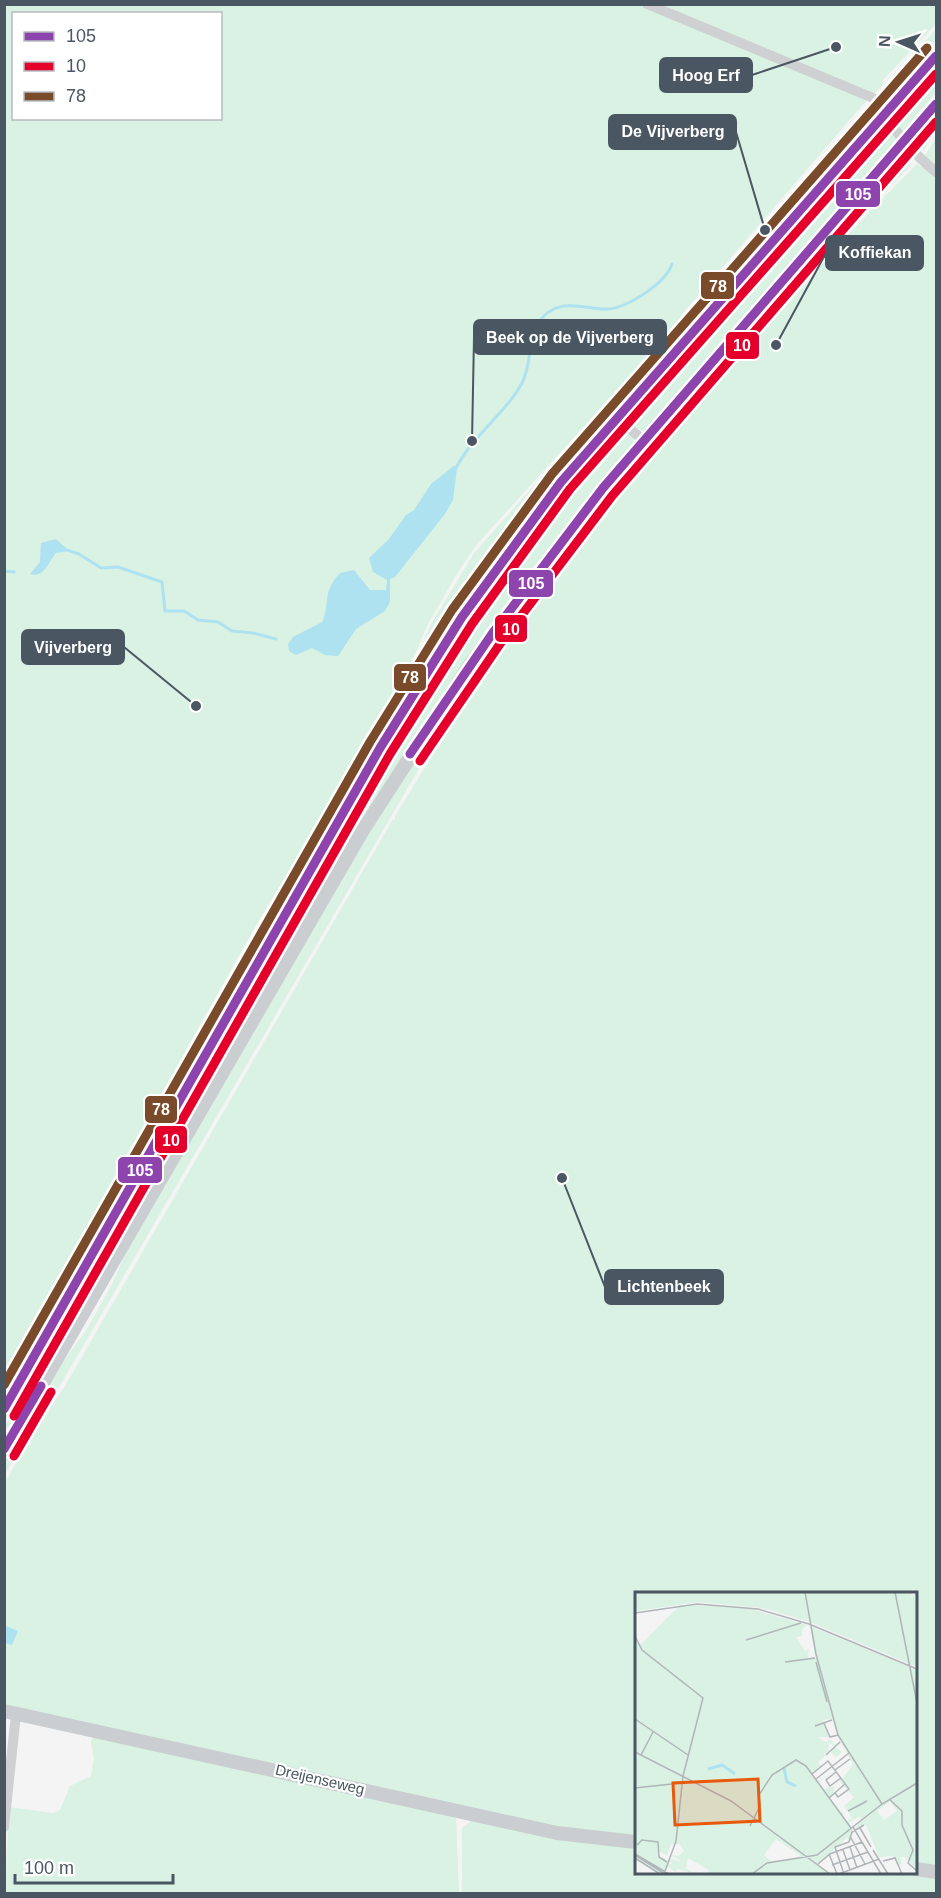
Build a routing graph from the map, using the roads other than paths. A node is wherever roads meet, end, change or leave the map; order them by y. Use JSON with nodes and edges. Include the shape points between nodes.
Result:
{"nodes":[{"id":1,"x":647,"y":4,"type":"edge"},
{"id":2,"x":936,"y":56,"type":"edge"},
{"id":3,"x":936,"y":105,"type":"edge"},
{"id":4,"x":884,"y":116,"type":"junction"},
{"id":5,"x":905,"y":141,"type":"junction"},
{"id":6,"x":936,"y":172,"type":"edge"},
{"id":7,"x":616,"y":417,"type":"junction"},
{"id":8,"x":643,"y":440,"type":"junction"},
{"id":9,"x":4,"y":1410,"type":"edge"},
{"id":10,"x":4,"y":1450,"type":"edge"},
{"id":11,"x":10,"y":1712,"type":"edge"},
{"id":12,"x":4,"y":1827,"type":"edge"},
{"id":13,"x":635,"y":1842,"type":"edge"},
{"id":14,"x":917,"y":1869,"type":"edge"},
{"id":15,"x":936,"y":1872,"type":"edge"}],
"edges":[{"from":1,"to":4,"type":"street","via":[[873,98]]},
{"from":2,"to":4,"type":"main road"},
{"from":3,"to":5,"type":"main road"},
{"from":4,"to":5,"type":"street"},
{"from":4,"to":7,"type":"main road"},
{"from":5,"to":6,"type":"street"},
{"from":5,"to":8,"type":"main road"},
{"from":7,"to":8,"type":"street"},
{"from":7,"to":9,"type":"main road","via":[[510,549],[421,680]]},
{"from":8,"to":10,"type":"main road","via":[[515,602],[402,767]]},
{"from":11,"to":12,"type":"street"},
{"from":11,"to":13,"type":"main road","name":"Dreijenseweg","via":[[557,1833]]},
{"from":14,"to":15,"type":"main road"}]}
